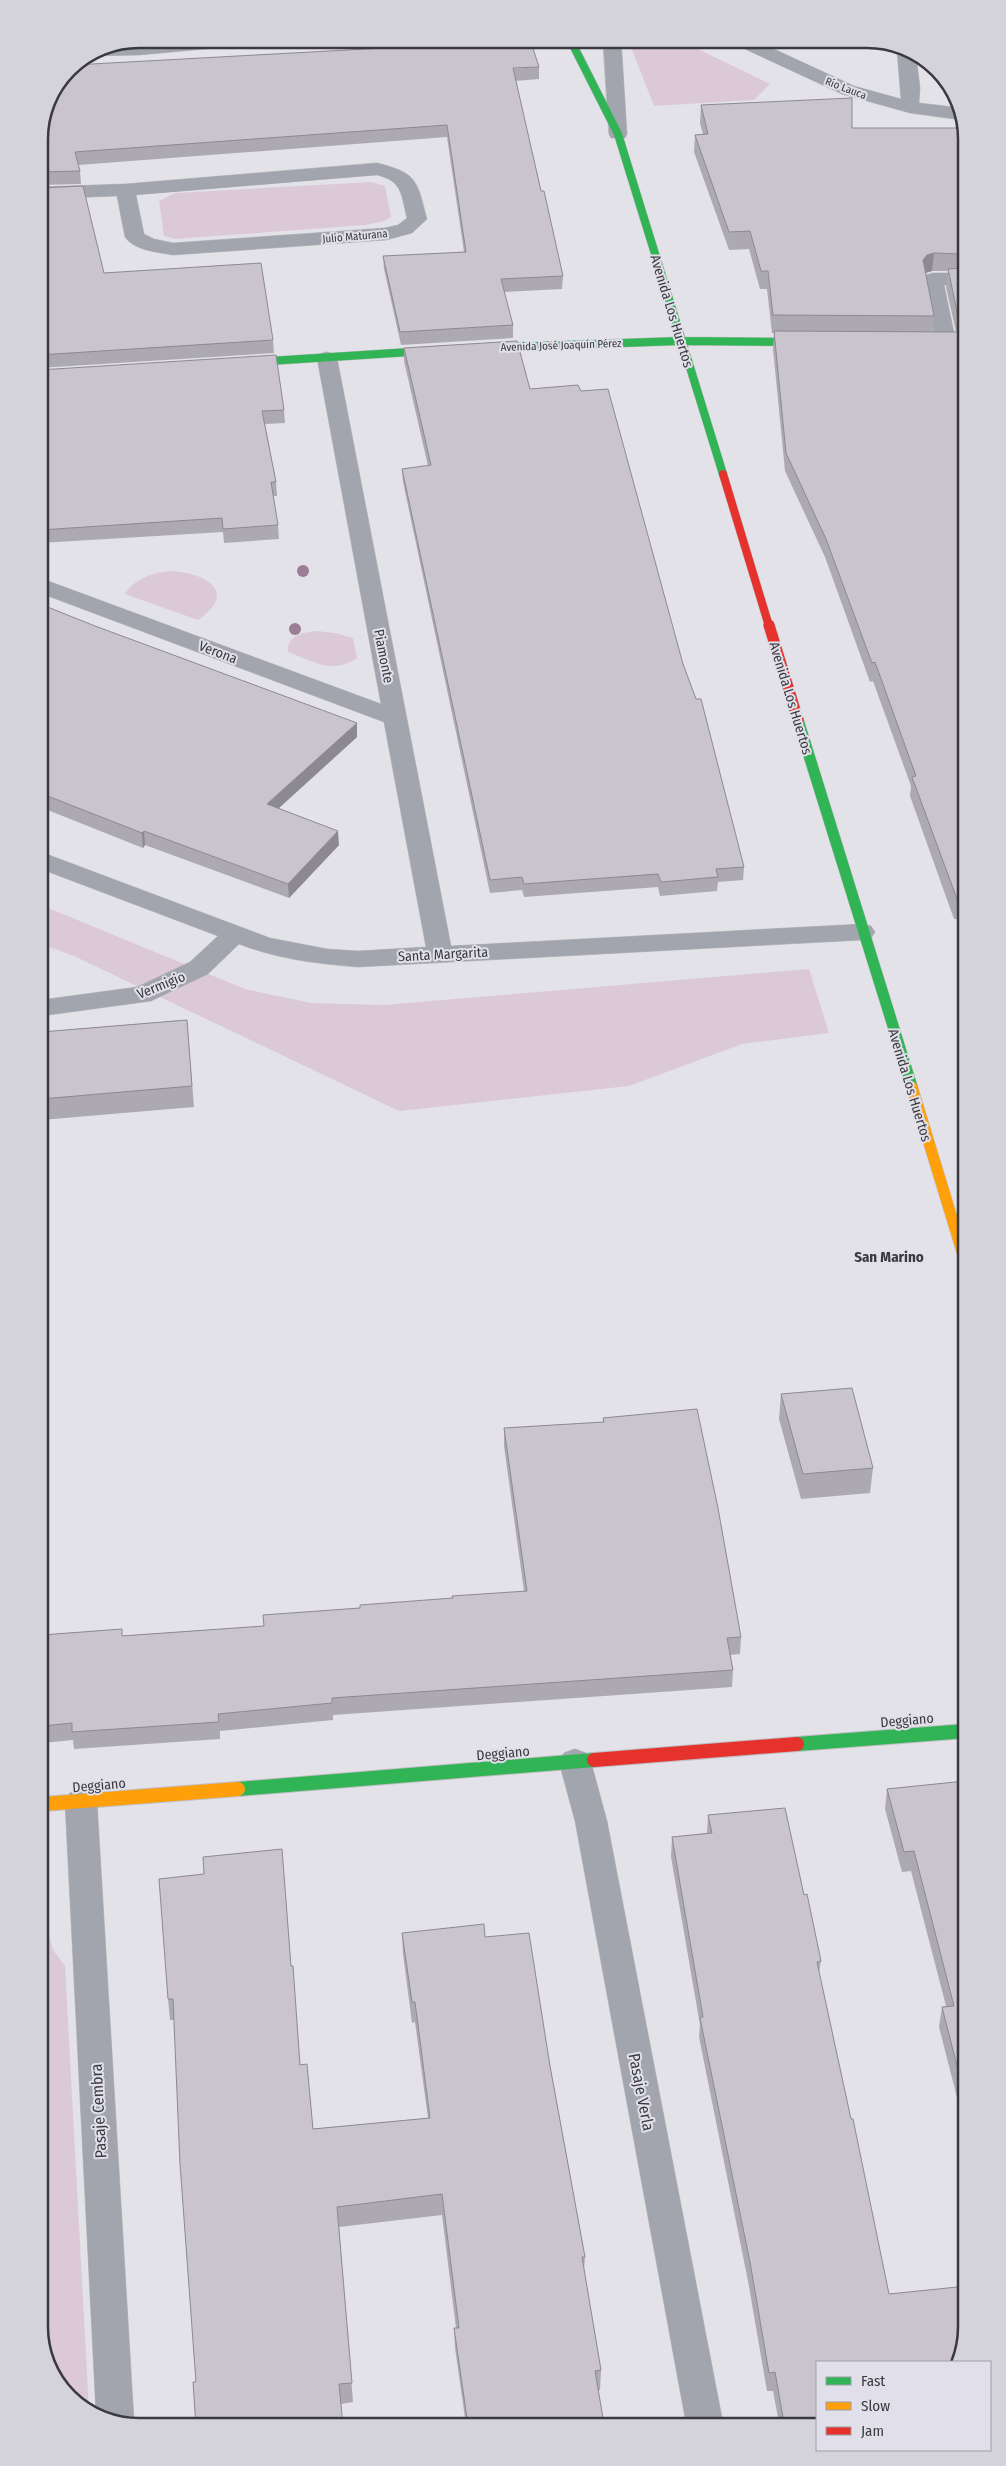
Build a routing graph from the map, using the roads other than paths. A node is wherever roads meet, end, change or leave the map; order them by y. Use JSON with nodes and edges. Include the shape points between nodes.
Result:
{"nodes":[{"id":1,"x":160,"y":48,"type":"edge"},
{"id":2,"x":575,"y":48,"type":"edge"},
{"id":3,"x":613,"y":48,"type":"edge"},
{"id":4,"x":757,"y":48,"type":"edge"},
{"id":5,"x":115,"y":51,"type":"edge"},
{"id":6,"x":907,"y":57,"type":"edge"},
{"id":7,"x":910,"y":107,"type":"junction"},
{"id":8,"x":955,"y":113,"type":"edge"},
{"id":9,"x":618,"y":134,"type":"junction"},
{"id":10,"x":125,"y":190,"type":"junction"},
{"id":11,"x":48,"y":193,"type":"edge"},
{"id":12,"x":958,"y":279,"type":"edge"},
{"id":13,"x":680,"y":341,"type":"junction"},
{"id":14,"x":818,"y":342,"type":"edge"},
{"id":15,"x":946,"y":342,"type":"edge"},
{"id":16,"x":474,"y":348,"type":"edge"},
{"id":17,"x":454,"y":350,"type":"edge"},
{"id":18,"x":327,"y":358,"type":"junction"},
{"id":19,"x":228,"y":364,"type":"edge"},
{"id":20,"x":48,"y":588,"type":"edge"},
{"id":21,"x":396,"y":718,"type":"junction"},
{"id":22,"x":48,"y":863,"type":"edge"},
{"id":23,"x":862,"y":932,"type":"junction"},
{"id":24,"x":236,"y":933,"type":"junction"},
{"id":25,"x":440,"y":954,"type":"junction"},
{"id":26,"x":48,"y":1007,"type":"edge"},
{"id":27,"x":958,"y":1240,"type":"edge"},
{"id":28,"x":958,"y":1732,"type":"edge"},
{"id":29,"x":575,"y":1762,"type":"junction"},
{"id":30,"x":81,"y":1802,"type":"junction"},
{"id":31,"x":48,"y":1804,"type":"edge"},
{"id":32,"x":115,"y":2415,"type":"edge"},
{"id":33,"x":703,"y":2418,"type":"edge"}],
"edges":[{"from":1,"to":5,"type":"street"},
{"from":2,"to":9,"type":"street","name":"Avenida Los Huertos"},
{"from":3,"to":9,"type":"street","name":"Avenida Los Huertos"},
{"from":4,"to":7,"type":"street","name":"Río Lauca","via":[[848,90]]},
{"from":6,"to":7,"type":"street"},
{"from":7,"to":8,"type":"street","name":"Río Lauca"},
{"from":9,"to":13,"type":"street","name":"Avenida Los Huertos"},
{"from":10,"to":10,"type":"street","name":"Julio Maturana","via":[[377,169],[400,175],[406,180],[417,219],[405,229],[386,234],[160,248],[135,237]]},
{"from":10,"to":11,"type":"street","name":"Julio Maturana"},
{"from":12,"to":15,"type":"street","via":[[932,279]]},
{"from":13,"to":14,"type":"street","name":"Avenida José Joaquín Pérez"},
{"from":13,"to":16,"type":"street","name":"Avenida José Joaquín Pérez"},
{"from":13,"to":23,"type":"street","name":"Avenida Los Huertos"},
{"from":17,"to":18,"type":"street"},
{"from":18,"to":19,"type":"street"},
{"from":18,"to":21,"type":"street","name":"Piamonte"},
{"from":20,"to":21,"type":"street","name":"Verona"},
{"from":21,"to":25,"type":"street","name":"Piamonte"},
{"from":22,"to":24,"type":"street","name":"Santa Margarita"},
{"from":23,"to":25,"type":"street","name":"Santa Margarita"},
{"from":23,"to":27,"type":"street","name":"Avenida Los Huertos"},
{"from":24,"to":25,"type":"street","name":"Santa Margarita","via":[[265,945],[327,957],[358,959]]},
{"from":24,"to":26,"type":"street","name":"Vermigio","via":[[199,968],[142,995]]},
{"from":28,"to":29,"type":"street","name":"Deggiano"},
{"from":29,"to":30,"type":"street","name":"Deggiano"},
{"from":29,"to":33,"type":"street","name":"Pasaje Verla","via":[[591,1821]]},
{"from":30,"to":31,"type":"street","name":"Deggiano"},
{"from":30,"to":32,"type":"street","name":"Pasaje Cembra"}]}
